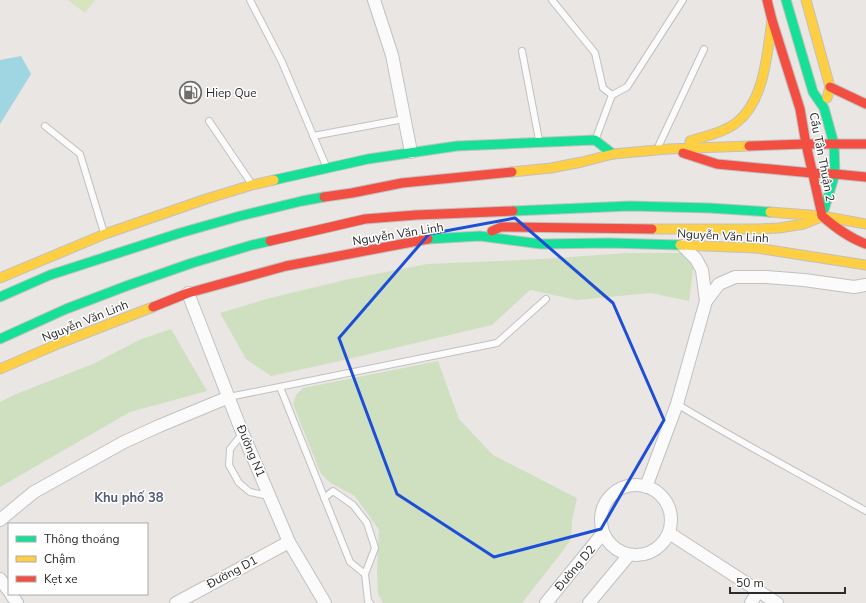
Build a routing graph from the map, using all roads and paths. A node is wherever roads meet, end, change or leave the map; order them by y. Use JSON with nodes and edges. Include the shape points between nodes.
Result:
{"nodes":[{"id":1,"x":250,"y":0,"type":"edge"},
{"id":2,"x":374,"y":0,"type":"edge"},
{"id":3,"x":552,"y":0,"type":"edge"},
{"id":4,"x":683,"y":0,"type":"edge"},
{"id":5,"x":767,"y":0,"type":"edge"},
{"id":6,"x":786,"y":0,"type":"edge"},
{"id":7,"x":806,"y":0,"type":"edge"},
{"id":8,"x":772,"y":20,"type":"junction"},
{"id":9,"x":704,"y":49,"type":"dead end"},
{"id":10,"x":522,"y":51,"type":"dead end"},
{"id":11,"x":830,"y":87,"type":"junction"},
{"id":12,"x":612,"y":95,"type":"junction"},
{"id":13,"x":866,"y":104,"type":"edge"},
{"id":14,"x":824,"y":108,"type":"junction"},
{"id":15,"x":404,"y":118,"type":"junction"},
{"id":16,"x":209,"y":121,"type":"dead end"},
{"id":17,"x":45,"y":126,"type":"dead end"},
{"id":18,"x":313,"y":136,"type":"junction"},
{"id":19,"x":595,"y":140,"type":"junction"},
{"id":20,"x":540,"y":143,"type":"junction"},
{"id":21,"x":806,"y":144,"type":"junction"},
{"id":22,"x":834,"y":144,"type":"junction"},
{"id":23,"x":866,"y":144,"type":"edge"},
{"id":24,"x":668,"y":149,"type":"junction"},
{"id":25,"x":657,"y":150,"type":"junction"},
{"id":26,"x":411,"y":152,"type":"junction"},
{"id":27,"x":613,"y":154,"type":"junction"},
{"id":28,"x":326,"y":168,"type":"junction"},
{"id":29,"x":812,"y":173,"type":"junction"},
{"id":30,"x":835,"y":174,"type":"junction"},
{"id":31,"x":866,"y":177,"type":"edge"},
{"id":32,"x":252,"y":185,"type":"junction"},
{"id":33,"x":586,"y":207,"type":"junction"},
{"id":34,"x":822,"y":216,"type":"junction"},
{"id":35,"x":866,"y":224,"type":"edge"},
{"id":36,"x":616,"y":229,"type":"junction"},
{"id":37,"x":105,"y":234,"type":"junction"},
{"id":38,"x":480,"y":236,"type":"junction"},
{"id":39,"x":866,"y":244,"type":"edge"},
{"id":40,"x":647,"y":245,"type":"junction"},
{"id":41,"x":683,"y":246,"type":"junction"},
{"id":42,"x":866,"y":266,"type":"edge"},
{"id":43,"x":0,"y":278,"type":"edge"},
{"id":44,"x":866,"y":285,"type":"edge"},
{"id":45,"x":188,"y":293,"type":"junction"},
{"id":46,"x":0,"y":297,"type":"edge"},
{"id":47,"x":546,"y":300,"type":"dead end"},
{"id":48,"x":706,"y":301,"type":"junction"},
{"id":49,"x":0,"y":339,"type":"edge"},
{"id":50,"x":0,"y":369,"type":"edge"},
{"id":51,"x":280,"y":387,"type":"junction"},
{"id":52,"x":229,"y":397,"type":"junction"},
{"id":53,"x":677,"y":404,"type":"junction"},
{"id":54,"x":243,"y":433,"type":"junction"},
{"id":55,"x":646,"y":487,"type":"junction"},
{"id":56,"x":270,"y":496,"type":"junction"},
{"id":57,"x":324,"y":498,"type":"junction"},
{"id":58,"x":866,"y":511,"type":"edge"},
{"id":59,"x":0,"y":520,"type":"edge"},
{"id":60,"x":603,"y":533,"type":"junction"},
{"id":61,"x":668,"y":533,"type":"junction"},
{"id":62,"x":289,"y":542,"type":"junction"},
{"id":63,"x":630,"y":555,"type":"junction"},
{"id":64,"x":365,"y":574,"type":"junction"},
{"id":65,"x":0,"y":579,"type":"edge"},
{"id":66,"x":8,"y":590,"type":"edge"},
{"id":67,"x":758,"y":591,"type":"junction"},
{"id":68,"x":176,"y":603,"type":"edge"},
{"id":69,"x":325,"y":603,"type":"edge"},
{"id":70,"x":370,"y":603,"type":"edge"},
{"id":71,"x":546,"y":603,"type":"edge"},
{"id":72,"x":589,"y":603,"type":"edge"},
{"id":73,"x":751,"y":603,"type":"edge"},
{"id":74,"x":777,"y":603,"type":"edge"}],
"edges":[{"from":1,"to":18,"type":"lane","via":[[282,62]]},
{"from":2,"to":15,"type":"street","via":[[392,55]]},
{"from":3,"to":12,"type":"lane","via":[[595,54],[603,88]]},
{"from":4,"to":12,"type":"lane","via":[[627,87]]},
{"from":5,"to":8,"type":"main road","name":"Cầu Tân Thuận 2"},
{"from":6,"to":14,"type":"main road","name":"Cầu Tân Thuận 2","via":[[813,92]]},
{"from":7,"to":11,"type":"main road"},
{"from":8,"to":21,"type":"main road","name":"Cầu Tân Thuận 2","via":[[800,109]]},
{"from":8,"to":24,"type":"main road","via":[[763,76],[747,111],[726,129]]},
{"from":9,"to":25,"type":"lane"},
{"from":10,"to":20,"type":"lane"},
{"from":11,"to":13,"type":"main road"},
{"from":11,"to":14,"type":"main road"},
{"from":12,"to":19,"type":"lane"},
{"from":14,"to":22,"type":"main road","name":"Cầu Tân Thuận 2"},
{"from":15,"to":18,"type":"lane"},
{"from":15,"to":26,"type":"street"},
{"from":16,"to":32,"type":"lane"},
{"from":17,"to":37,"type":"lane","via":[[80,154]]},
{"from":18,"to":28,"type":"lane"},
{"from":19,"to":20,"type":"main road"},
{"from":19,"to":27,"type":"main road"},
{"from":20,"to":26,"type":"main road","via":[[457,146]]},
{"from":21,"to":22,"type":"main road"},
{"from":21,"to":24,"type":"main road"},
{"from":21,"to":29,"type":"main road","name":"Cầu Tân Thuận 2"},
{"from":22,"to":23,"type":"main road"},
{"from":22,"to":30,"type":"main road","name":"Cầu Tân Thuận 2"},
{"from":24,"to":25,"type":"main road"},
{"from":24,"to":29,"type":"main road","via":[[717,164]]},
{"from":25,"to":27,"type":"main road"},
{"from":26,"to":28,"type":"main road"},
{"from":27,"to":46,"type":"main road","via":[[551,168],[402,183],[302,201],[180,232],[50,275]]},
{"from":28,"to":32,"type":"main road"},
{"from":29,"to":30,"type":"main road"},
{"from":29,"to":34,"type":"main road","name":"Cầu Tân Thuận 2"},
{"from":30,"to":31,"type":"main road"},
{"from":30,"to":34,"type":"main road","name":"Cầu Tân Thuận 2"},
{"from":32,"to":37,"type":"main road"},
{"from":33,"to":34,"type":"main road","name":"Nguyễn Văn Linh","via":[[709,208]]},
{"from":33,"to":36,"type":"main road"},
{"from":33,"to":49,"type":"main road","name":"Nguyễn Văn Linh","via":[[365,219],[311,231],[252,245],[129,285],[66,309]]},
{"from":34,"to":35,"type":"main road","name":"Nguyễn Văn Linh"},
{"from":34,"to":36,"type":"main road","name":"Nguyễn Văn Linh","via":[[804,224],[779,228]]},
{"from":34,"to":39,"type":"main road","via":[[839,231]]},
{"from":36,"to":38,"type":"main road","name":"Nguyễn Văn Linh","via":[[501,227]]},
{"from":36,"to":40,"type":"main road"},
{"from":37,"to":43,"type":"main road"},
{"from":38,"to":40,"type":"main road","name":"Nguyễn Văn Linh","via":[[542,244]]},
{"from":38,"to":45,"type":"main road","name":"Nguyễn Văn Linh","via":[[430,239],[286,266]]},
{"from":40,"to":41,"type":"main road","name":"Nguyễn Văn Linh"},
{"from":41,"to":42,"type":"main road","name":"Nguyễn Văn Linh","via":[[756,248]]},
{"from":41,"to":48,"type":"street","via":[[696,259],[702,270]]},
{"from":44,"to":48,"type":"street","via":[[854,287],[774,277],[735,277],[719,284]]},
{"from":45,"to":50,"type":"main road","name":"Nguyễn Văn Linh"},
{"from":45,"to":52,"type":"street","name":"Đường N1"},
{"from":47,"to":51,"type":"lane","via":[[497,343]]},
{"from":48,"to":53,"type":"street"},
{"from":51,"to":52,"type":"lane"},
{"from":51,"to":57,"type":"lane"},
{"from":52,"to":54,"type":"street","name":"Đường N1"},
{"from":52,"to":59,"type":"street","via":[[124,442],[34,492]]},
{"from":53,"to":55,"type":"street"},
{"from":53,"to":58,"type":"lane"},
{"from":54,"to":56,"type":"street","name":"Đường N1"},
{"from":54,"to":56,"type":"lane","via":[[230,449],[229,465],[239,483],[250,492]]},
{"from":55,"to":60,"type":"street","via":[[629,486],[617,491],[607,500],[601,516]]},
{"from":55,"to":61,"type":"street","via":[[654,490],[666,502],[671,517]]},
{"from":56,"to":62,"type":"street","name":"Đường N1"},
{"from":57,"to":64,"type":"lane","via":[[350,562]]},
{"from":57,"to":64,"type":"lane","via":[[333,492],[353,505],[367,523],[375,548]]},
{"from":60,"to":63,"type":"street","via":[[614,547]]},
{"from":60,"to":71,"type":"street","name":"Đường D2"},
{"from":61,"to":63,"type":"street","via":[[660,546],[653,551]]},
{"from":61,"to":67,"type":"street"},
{"from":62,"to":68,"type":"street","name":"Đường D1"},
{"from":62,"to":69,"type":"street","name":"Đường N1"},
{"from":63,"to":72,"type":"street"},
{"from":64,"to":70,"type":"lane"},
{"from":65,"to":66,"type":"street"},
{"from":67,"to":73,"type":"street"},
{"from":67,"to":74,"type":"street"}]}
